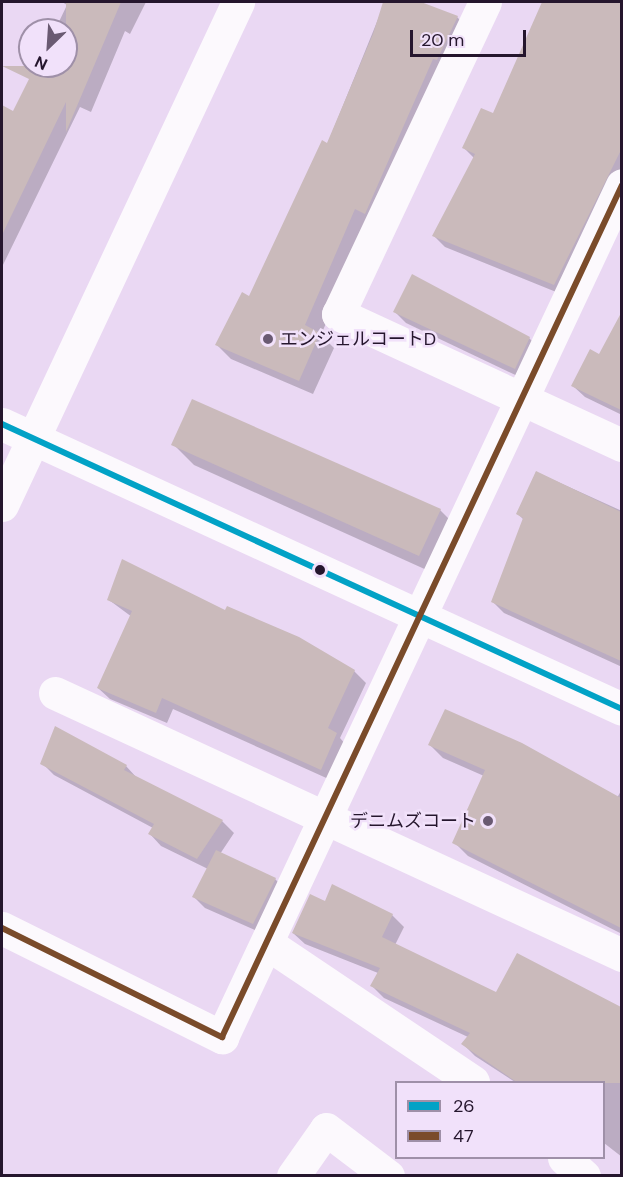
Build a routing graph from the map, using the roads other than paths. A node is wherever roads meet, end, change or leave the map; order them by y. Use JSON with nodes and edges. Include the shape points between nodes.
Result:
{"nodes":[{"id":1,"x":238,"y":2,"type":"edge"},
{"id":2,"x":485,"y":2,"type":"edge"},
{"id":3,"x":618,"y":202,"type":"edge"},
{"id":4,"x":523,"y":399,"type":"junction"},
{"id":5,"x":2,"y":424,"type":"edge"},
{"id":6,"x":34,"y":439,"type":"junction"},
{"id":7,"x":621,"y":445,"type":"edge"},
{"id":8,"x":2,"y":505,"type":"edge"},
{"id":9,"x":419,"y":614,"type":"junction"},
{"id":10,"x":55,"y":693,"type":"dead end"},
{"id":11,"x":621,"y":710,"type":"edge"},
{"id":12,"x":326,"y":816,"type":"junction"},
{"id":13,"x":2,"y":928,"type":"edge"},
{"id":14,"x":267,"y":944,"type":"junction"},
{"id":15,"x":621,"y":955,"type":"edge"},
{"id":16,"x":470,"y":1081,"type":"edge"},
{"id":17,"x":565,"y":1159,"type":"edge"},
{"id":18,"x":293,"y":1176,"type":"edge"},
{"id":19,"x":388,"y":1176,"type":"edge"},
{"id":20,"x":584,"y":1176,"type":"edge"}],
"edges":[{"from":1,"to":6,"type":"street"},
{"from":2,"to":4,"type":"street","via":[[338,314]]},
{"from":3,"to":4,"type":"street"},
{"from":4,"to":7,"type":"street"},
{"from":4,"to":9,"type":"street"},
{"from":5,"to":6,"type":"street"},
{"from":6,"to":8,"type":"street"},
{"from":6,"to":9,"type":"street"},
{"from":9,"to":11,"type":"street"},
{"from":9,"to":12,"type":"street"},
{"from":10,"to":12,"type":"street"},
{"from":12,"to":14,"type":"street"},
{"from":12,"to":15,"type":"street"},
{"from":13,"to":14,"type":"street","via":[[222,1037]]},
{"from":14,"to":16,"type":"street"},
{"from":17,"to":20,"type":"street"},
{"from":18,"to":19,"type":"street","via":[[326,1129]]}]}
